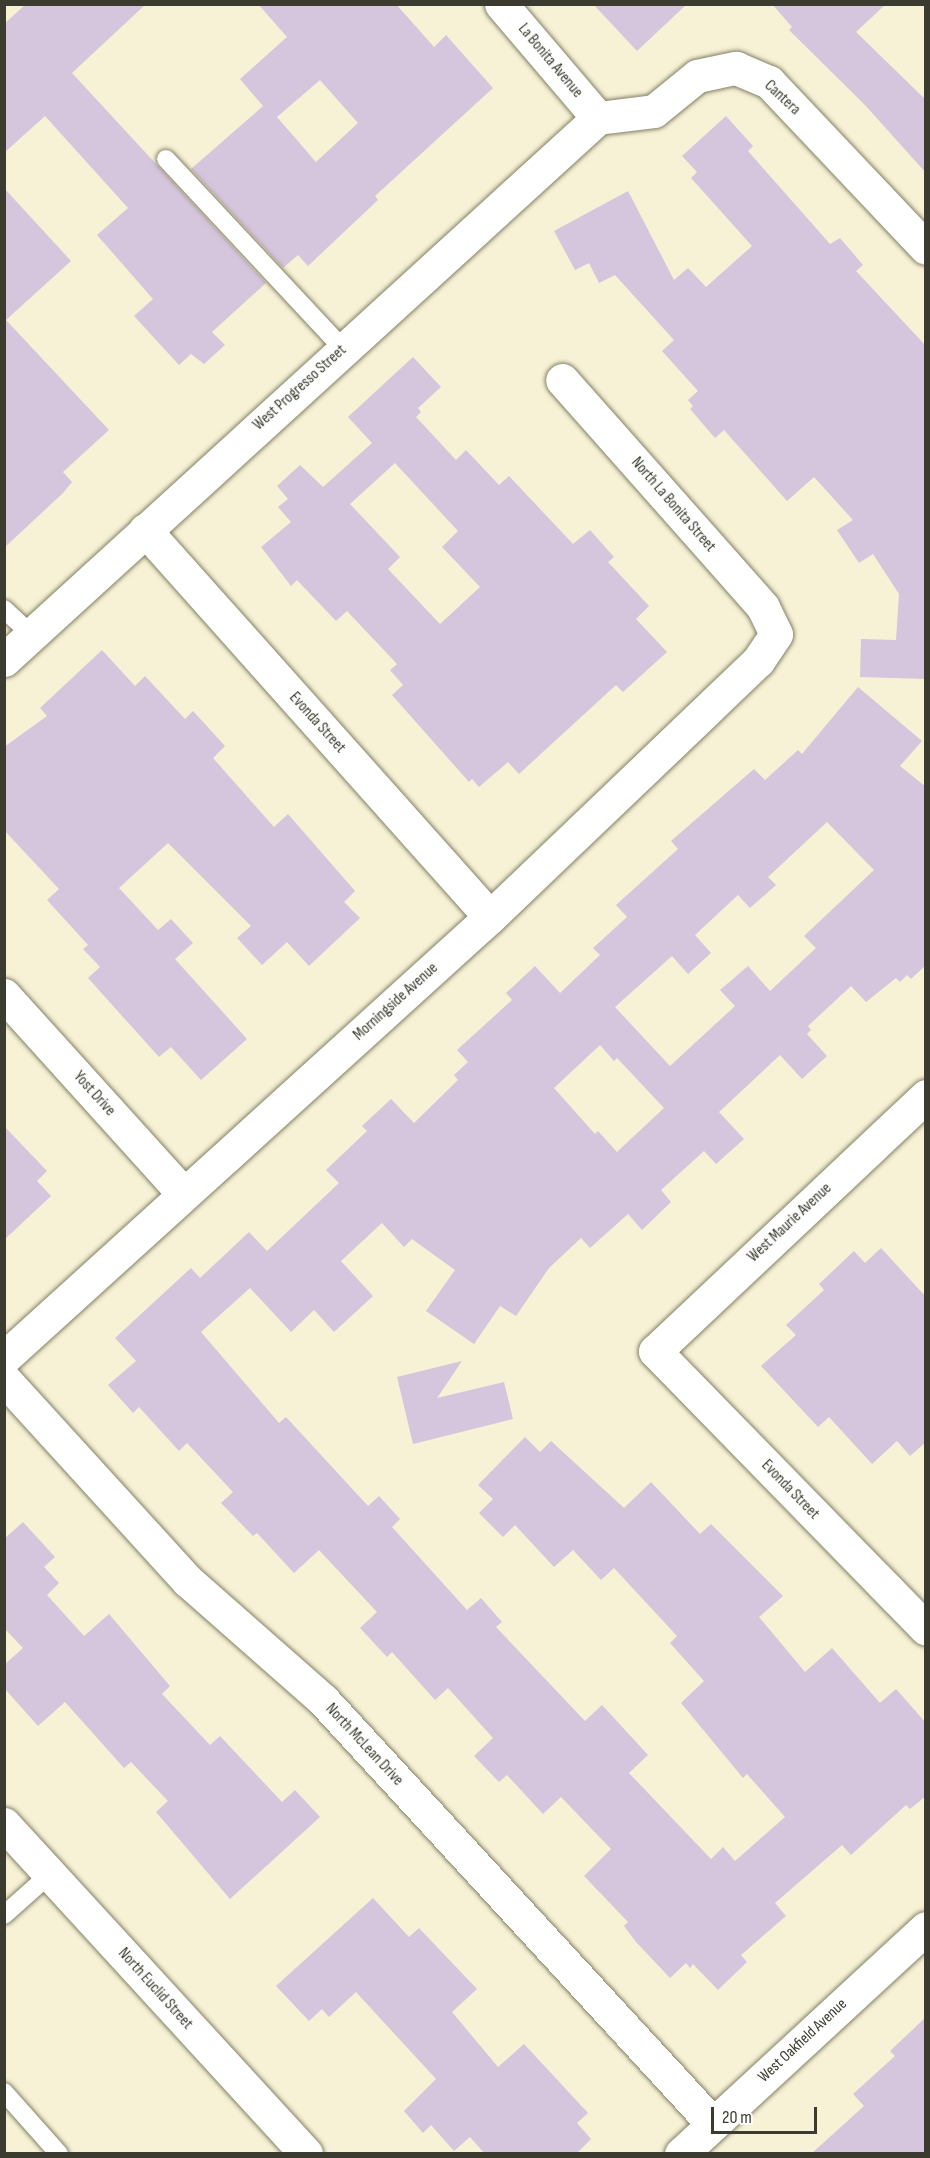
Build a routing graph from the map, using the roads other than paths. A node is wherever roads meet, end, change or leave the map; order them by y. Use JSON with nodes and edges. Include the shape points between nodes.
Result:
{"nodes":[{"id":1,"x":501,"y":4,"type":"edge"},
{"id":2,"x":598,"y":118,"type":"junction"},
{"id":3,"x":166,"y":159,"type":"dead end"},
{"id":4,"x":926,"y":248,"type":"edge"},
{"id":5,"x":343,"y":349,"type":"junction"},
{"id":6,"x":562,"y":380,"type":"dead end"},
{"id":7,"x":144,"y":530,"type":"junction"},
{"id":8,"x":4,"y":609,"type":"edge"},
{"id":9,"x":776,"y":634,"type":"joint"},
{"id":10,"x":32,"y":635,"type":"junction"},
{"id":11,"x":4,"y":660,"type":"edge"},
{"id":12,"x":490,"y":917,"type":"junction"},
{"id":13,"x":4,"y":994,"type":"edge"},
{"id":14,"x":926,"y":1096,"type":"edge"},
{"id":15,"x":184,"y":1194,"type":"junction"},
{"id":16,"x":655,"y":1351,"type":"joint"},
{"id":17,"x":4,"y":1358,"type":"edge"},
{"id":18,"x":4,"y":1378,"type":"edge"},
{"id":19,"x":926,"y":1629,"type":"edge"},
{"id":20,"x":4,"y":1824,"type":"edge"},
{"id":21,"x":50,"y":1874,"type":"junction"},
{"id":22,"x":4,"y":1915,"type":"edge"},
{"id":23,"x":926,"y":1928,"type":"edge"},
{"id":24,"x":4,"y":2092,"type":"edge"},
{"id":25,"x":713,"y":2124,"type":"junction"},
{"id":26,"x":59,"y":2154,"type":"edge"},
{"id":27,"x":306,"y":2154,"type":"edge"},
{"id":28,"x":681,"y":2154,"type":"edge"}],
"edges":[{"from":1,"to":2,"type":"street","name":"La Bonita Avenue"},
{"from":2,"to":4,"type":"street","name":"Cantera","via":[[654,111],[697,76],[736,68],[769,82]]},
{"from":2,"to":5,"type":"street","name":"West Progresso Street"},
{"from":3,"to":5,"type":"lane"},
{"from":5,"to":7,"type":"street","name":"West Progresso Street"},
{"from":6,"to":9,"type":"street","name":"North La Bonita Street","via":[[763,607]]},
{"from":7,"to":10,"type":"street","name":"West Progresso Street"},
{"from":7,"to":12,"type":"street","name":"Evonda Street"},
{"from":8,"to":10,"type":"lane"},
{"from":9,"to":12,"type":"street","name":"Morningside Avenue","via":[[758,661]]},
{"from":10,"to":11,"type":"street","name":"West Progresso Street"},
{"from":12,"to":15,"type":"street","name":"Morningside Avenue"},
{"from":13,"to":15,"type":"street","name":"Yost Drive"},
{"from":14,"to":16,"type":"street","name":"West Maurie Avenue"},
{"from":15,"to":17,"type":"street","name":"Morningside Avenue"},
{"from":16,"to":19,"type":"street","name":"Evonda Street"},
{"from":18,"to":25,"type":"street","name":"North McLean Drive","via":[[188,1581],[323,1700]]},
{"from":20,"to":21,"type":"street","name":"North Euclid Street"},
{"from":21,"to":22,"type":"lane"},
{"from":21,"to":27,"type":"street","name":"North Euclid Street"},
{"from":23,"to":25,"type":"street","name":"West Oakfield Avenue"},
{"from":24,"to":26,"type":"lane"},
{"from":25,"to":28,"type":"street","name":"West Oakfield Avenue"}]}
